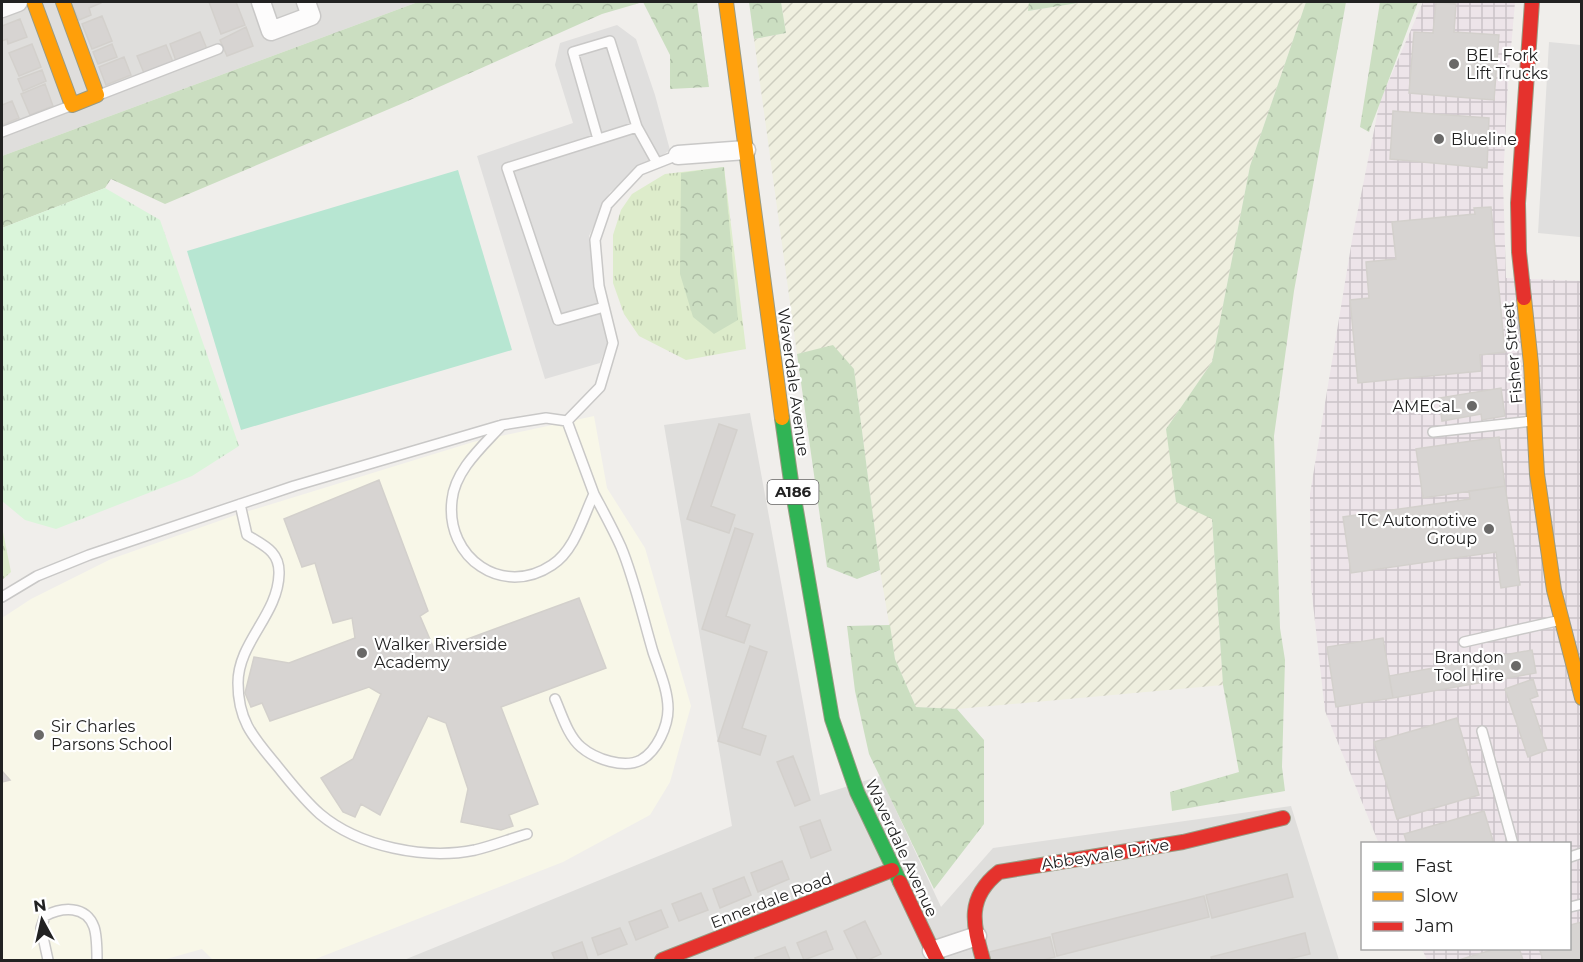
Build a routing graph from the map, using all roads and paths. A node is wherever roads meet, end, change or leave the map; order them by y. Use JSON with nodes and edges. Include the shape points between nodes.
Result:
{"nodes":[{"id":1,"x":18,"y":2,"type":"edge"},
{"id":2,"x":34,"y":2,"type":"edge"},
{"id":3,"x":63,"y":2,"type":"edge"},
{"id":4,"x":261,"y":2,"type":"edge"},
{"id":5,"x":306,"y":2,"type":"edge"},
{"id":6,"x":726,"y":2,"type":"edge"},
{"id":7,"x":1532,"y":2,"type":"edge"},
{"id":8,"x":2,"y":8,"type":"edge"},
{"id":9,"x":218,"y":49,"type":"dead end"},
{"id":10,"x":97,"y":96,"type":"junction"},
{"id":11,"x":72,"y":105,"type":"junction"},
{"id":12,"x":637,"y":127,"type":"junction"},
{"id":13,"x":2,"y":132,"type":"edge"},
{"id":14,"x":598,"y":140,"type":"junction"},
{"id":15,"x":746,"y":150,"type":"junction"},
{"id":16,"x":678,"y":155,"type":"joint"},
{"id":17,"x":657,"y":163,"type":"junction"},
{"id":18,"x":604,"y":307,"type":"junction"},
{"id":19,"x":567,"y":421,"type":"junction"},
{"id":20,"x":1534,"y":421,"type":"junction"},
{"id":21,"x":502,"y":425,"type":"junction"},
{"id":22,"x":1433,"y":432,"type":"dead end"},
{"id":23,"x":594,"y":494,"type":"junction"},
{"id":24,"x":240,"y":504,"type":"junction"},
{"id":25,"x":2,"y":597,"type":"edge"},
{"id":26,"x":1561,"y":620,"type":"junction"},
{"id":27,"x":1464,"y":642,"type":"dead end"},
{"id":28,"x":1581,"y":698,"type":"edge"},
{"id":29,"x":555,"y":699,"type":"dead end"},
{"id":30,"x":1482,"y":731,"type":"dead end"},
{"id":31,"x":1283,"y":818,"type":"dead end"},
{"id":32,"x":527,"y":834,"type":"dead end"},
{"id":33,"x":1513,"y":842,"type":"edge"},
{"id":34,"x":892,"y":870,"type":"junction"},
{"id":35,"x":977,"y":936,"type":"junction"},
{"id":36,"x":934,"y":956,"type":"edge"},
{"id":37,"x":48,"y":960,"type":"edge"},
{"id":38,"x":97,"y":960,"type":"edge"},
{"id":39,"x":662,"y":960,"type":"edge"},
{"id":40,"x":983,"y":960,"type":"edge"}],
"edges":[{"from":1,"to":8,"type":"street"},
{"from":2,"to":11,"type":"street"},
{"from":3,"to":10,"type":"street"},
{"from":4,"to":5,"type":"street","via":[[271,31],[312,16]]},
{"from":6,"to":15,"type":"street","name":"Waverdale Avenue","number":"A186"},
{"from":7,"to":20,"type":"street","name":"Fisher Street","via":[[1518,203]]},
{"from":9,"to":10,"type":"lane"},
{"from":10,"to":11,"type":"street"},
{"from":11,"to":13,"type":"lane"},
{"from":12,"to":14,"type":"lane"},
{"from":12,"to":14,"type":"lane","via":[[610,41],[573,52]]},
{"from":12,"to":17,"type":"lane"},
{"from":14,"to":18,"type":"lane","via":[[507,168],[558,320]]},
{"from":15,"to":16,"type":"street"},
{"from":15,"to":34,"type":"street","name":"Waverdale Avenue","number":"A186","via":[[791,481],[832,719],[857,792]]},
{"from":16,"to":17,"type":"lane"},
{"from":17,"to":18,"type":"lane","via":[[640,170],[607,205],[595,240]]},
{"from":18,"to":19,"type":"lane","via":[[613,343],[600,387]]},
{"from":19,"to":21,"type":"lane","via":[[546,418]]},
{"from":19,"to":23,"type":"lane"},
{"from":20,"to":22,"type":"lane"},
{"from":20,"to":26,"type":"street","name":"Fisher Street","via":[[1537,474]]},
{"from":21,"to":23,"type":"lane","via":[[468,464],[452,500],[452,521],[459,543],[471,560],[488,571],[516,576],[552,565],[574,538]]},
{"from":21,"to":24,"type":"lane"},
{"from":23,"to":29,"type":"lane","via":[[621,547],[645,625],[666,694],[665,727],[654,748],[641,760],[624,764],[599,758],[581,747]]},
{"from":24,"to":25,"type":"lane","via":[[89,555],[37,576]]},
{"from":24,"to":32,"type":"lane","via":[[247,535],[272,551],[279,572],[277,591],[245,650],[238,680],[239,703],[243,721],[302,796],[345,830],[376,844],[412,852],[445,854],[475,850]]},
{"from":26,"to":27,"type":"lane"},
{"from":26,"to":28,"type":"street","name":"Fisher Street"},
{"from":30,"to":33,"type":"lane"},
{"from":31,"to":35,"type":"street","name":"Abbeyvale Drive","via":[[1183,842],[999,872],[980,888],[975,901]]},
{"from":34,"to":36,"type":"street","name":"Waverdale Avenue","number":"A186"},
{"from":34,"to":39,"type":"street","name":"Ennerdale Road"},
{"from":35,"to":36,"type":"street"},
{"from":35,"to":40,"type":"street","name":"Abbeyvale Drive"},
{"from":37,"to":38,"type":"lane","via":[[41,928],[45,916],[56,910],[72,909],[86,914],[94,927]]}]}
